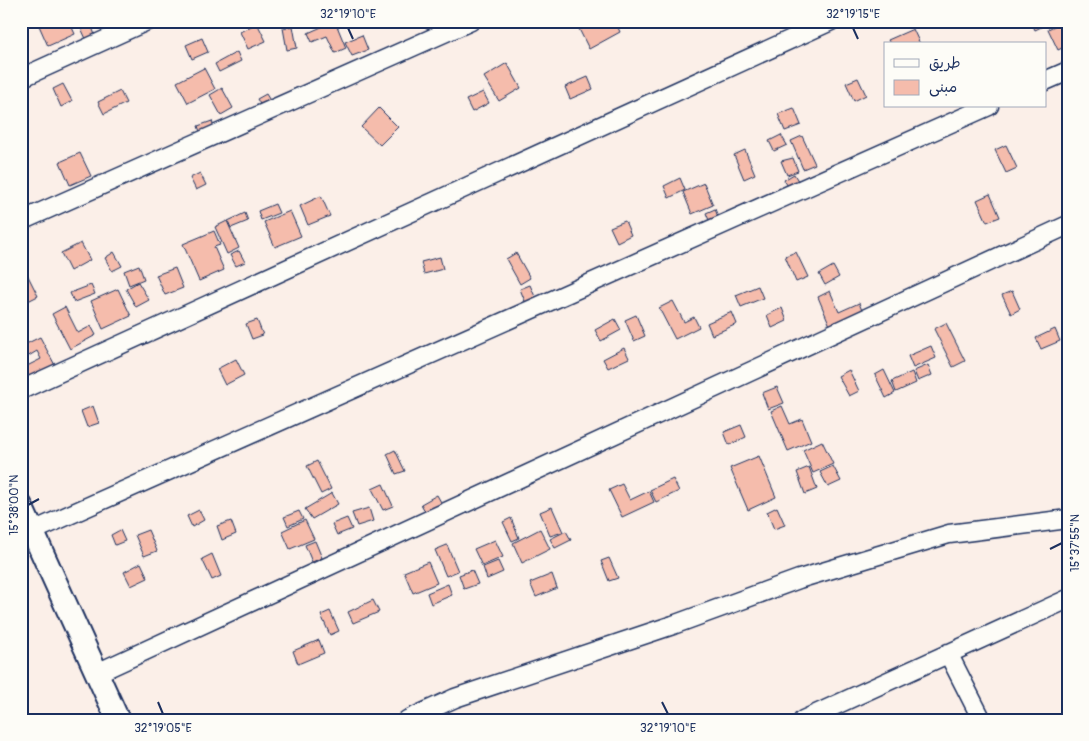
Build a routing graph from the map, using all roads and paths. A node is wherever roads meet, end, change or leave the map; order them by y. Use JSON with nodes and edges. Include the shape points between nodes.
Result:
{"nodes":[{"id":1,"x":147,"y":21,"type":"edge"},
{"id":2,"x":471,"y":21,"type":"edge"},
{"id":3,"x":831,"y":21,"type":"edge"},
{"id":4,"x":1068,"y":71,"type":"edge"},
{"id":5,"x":21,"y":78,"type":"edge"},
{"id":6,"x":1046,"y":81,"type":"edge"},
{"id":7,"x":985,"y":108,"type":"edge"},
{"id":8,"x":21,"y":221,"type":"edge"},
{"id":9,"x":1068,"y":225,"type":"edge"},
{"id":10,"x":21,"y":390,"type":"edge"},
{"id":11,"x":21,"y":506,"type":"edge"},
{"id":12,"x":1068,"y":519,"type":"edge"},
{"id":13,"x":33,"y":532,"type":"junction"},
{"id":14,"x":1068,"y":598,"type":"edge"},
{"id":15,"x":948,"y":653,"type":"junction"},
{"id":16,"x":97,"y":673,"type":"junction"},
{"id":17,"x":118,"y":720,"type":"edge"},
{"id":18,"x":407,"y":720,"type":"edge"},
{"id":19,"x":803,"y":720,"type":"edge"},
{"id":20,"x":982,"y":720,"type":"edge"}],
"edges":[{"from":1,"to":5,"type":"street"},
{"from":2,"to":8,"type":"street"},
{"from":3,"to":10,"type":"street"},
{"from":4,"to":6,"type":"street"},
{"from":7,"to":13,"type":"street"},
{"from":9,"to":16,"type":"street"},
{"from":11,"to":13,"type":"street"},
{"from":12,"to":18,"type":"street","via":[[949,534],[798,579],[455,698]]},
{"from":13,"to":16,"type":"street"},
{"from":14,"to":15,"type":"street"},
{"from":15,"to":19,"type":"street"},
{"from":15,"to":20,"type":"street"},
{"from":16,"to":17,"type":"street"}]}
